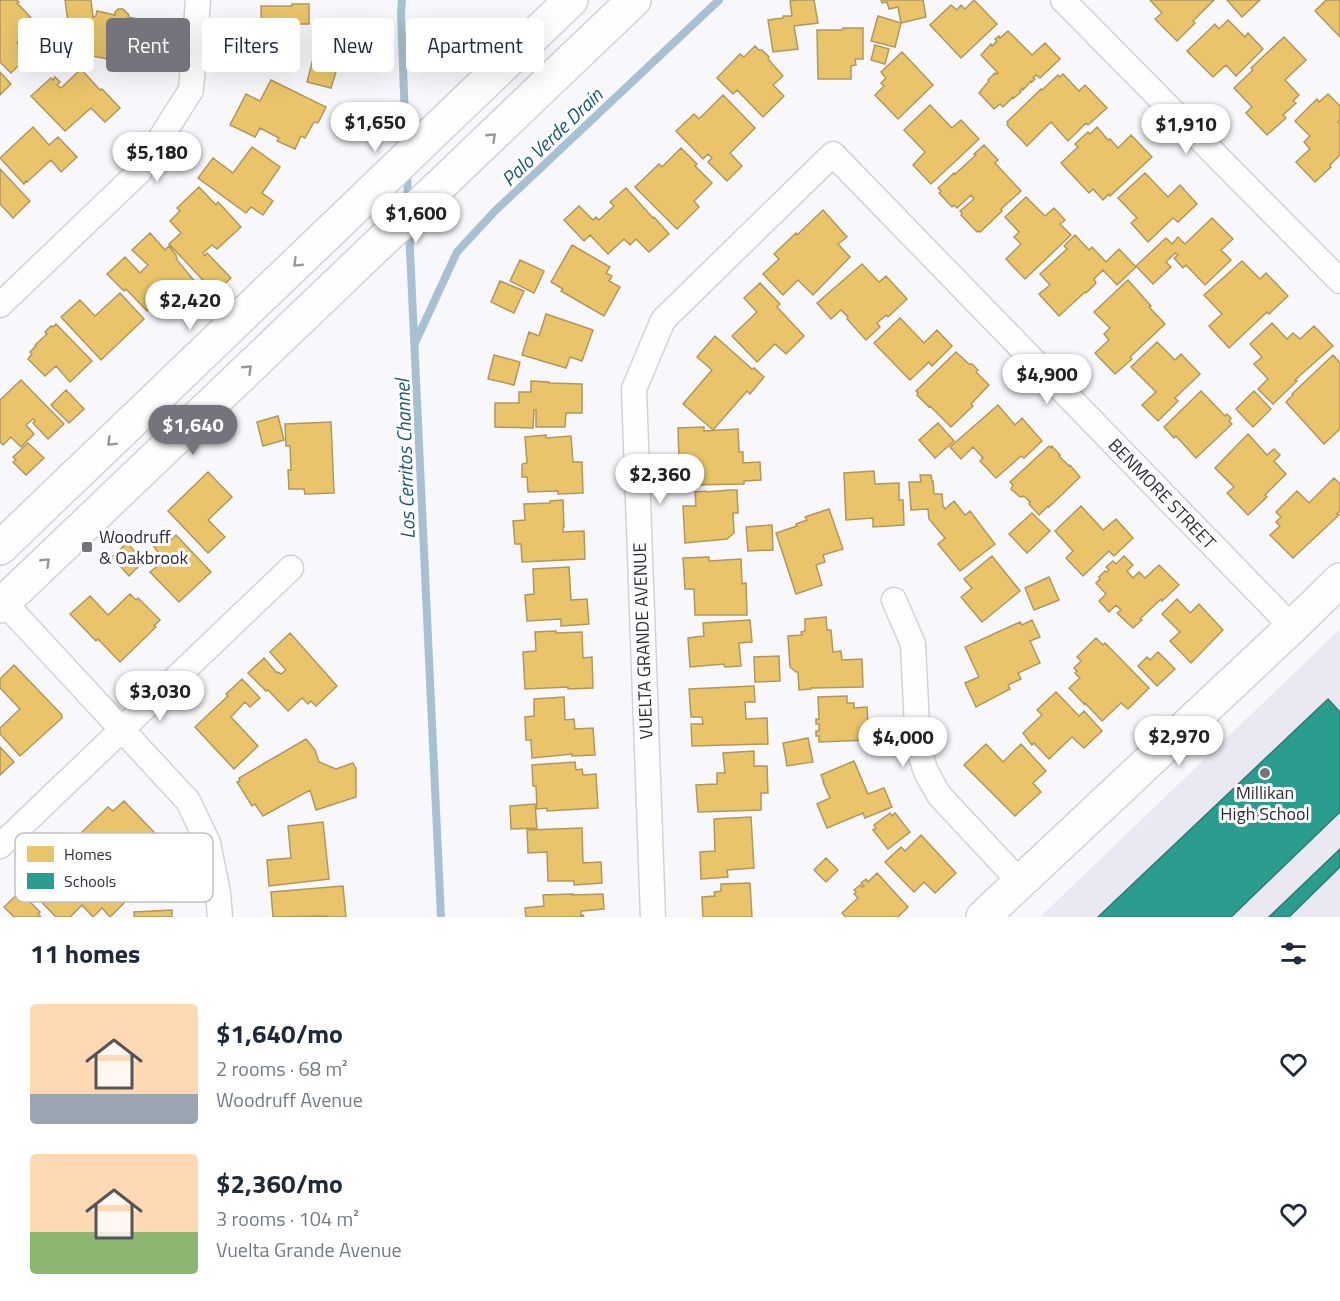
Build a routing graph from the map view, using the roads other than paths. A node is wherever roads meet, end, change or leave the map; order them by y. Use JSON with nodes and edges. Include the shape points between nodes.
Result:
{"nodes":[{"id":1,"x":198,"y":0,"type":"edge"},
{"id":2,"x":571,"y":0,"type":"edge"},
{"id":3,"x":634,"y":0,"type":"edge"},
{"id":4,"x":1063,"y":0,"type":"edge"},
{"id":5,"x":833,"y":153,"type":"joint"},
{"id":6,"x":1340,"y":281,"type":"edge"},
{"id":7,"x":0,"y":305,"type":"edge"},
{"id":8,"x":0,"y":548,"type":"edge"},
{"id":9,"x":291,"y":568,"type":"dead end"},
{"id":10,"x":1340,"y":580,"type":"edge"},
{"id":11,"x":894,"y":600,"type":"dead end"},
{"id":12,"x":1,"y":602,"type":"edge"},
{"id":13,"x":1292,"y":627,"type":"junction"},
{"id":14,"x":123,"y":729,"type":"junction"},
{"id":15,"x":203,"y":833,"type":"edge"},
{"id":16,"x":0,"y":846,"type":"edge"},
{"id":17,"x":213,"y":868,"type":"edge"},
{"id":18,"x":1020,"y":882,"type":"junction"},
{"id":19,"x":220,"y":917,"type":"edge"},
{"id":20,"x":653,"y":917,"type":"edge"},
{"id":21,"x":982,"y":917,"type":"edge"}],
"edges":[{"from":1,"to":7,"type":"street","via":[[191,90],[139,172]]},
{"from":2,"to":8,"type":"main road","one_way":true},
{"from":12,"to":3,"type":"main road","one_way":true},
{"from":4,"to":6,"type":"street"},
{"from":5,"to":13,"type":"street","name":"BENMORE STREET"},
{"from":5,"to":20,"type":"street","name":"VUELTA GRANDE AVENUE","via":[[663,320],[634,389]]},
{"from":9,"to":14,"type":"street"},
{"from":10,"to":13,"type":"main road"},
{"from":11,"to":18,"type":"street","via":[[912,644],[918,747],[926,772],[939,795]]},
{"from":12,"to":14,"type":"street"},
{"from":13,"to":18,"type":"main road"},
{"from":14,"to":15,"type":"street","via":[[188,801]]},
{"from":14,"to":16,"type":"street"},
{"from":17,"to":19,"type":"street"},
{"from":18,"to":21,"type":"main road"}]}
